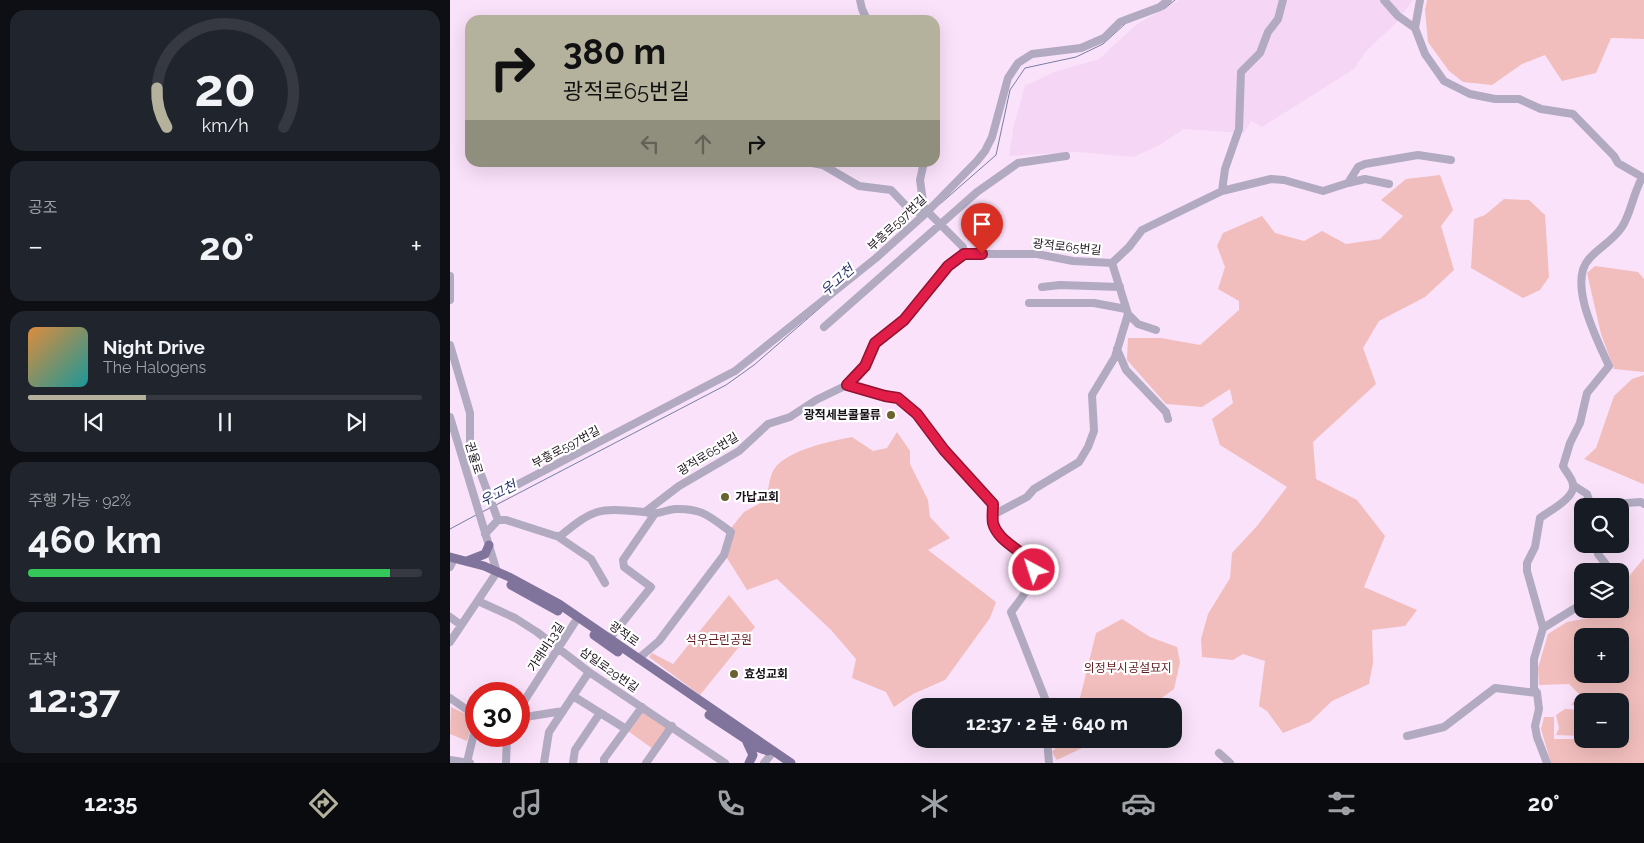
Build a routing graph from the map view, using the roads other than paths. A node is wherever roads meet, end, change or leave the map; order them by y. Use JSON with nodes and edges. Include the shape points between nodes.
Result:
{"nodes":[{"id":1,"x":860,"y":0,"type":"edge"},
{"id":2,"x":1168,"y":0,"type":"edge"},
{"id":3,"x":1283,"y":0,"type":"edge"},
{"id":4,"x":1384,"y":0,"type":"edge"},
{"id":5,"x":1420,"y":0,"type":"edge"},
{"id":6,"x":865,"y":15,"type":"edge"},
{"id":7,"x":1416,"y":28,"type":"junction"},
{"id":8,"x":1066,"y":156,"type":"dead end"},
{"id":9,"x":1451,"y":160,"type":"dead end"},
{"id":10,"x":826,"y":167,"type":"edge"},
{"id":11,"x":923,"y":167,"type":"edge"},
{"id":12,"x":1643,"y":178,"type":"edge"},
{"id":13,"x":1348,"y":183,"type":"junction"},
{"id":14,"x":1389,"y":184,"type":"dead end"},
{"id":15,"x":1222,"y":191,"type":"junction"},
{"id":16,"x":927,"y":212,"type":"junction"},
{"id":17,"x":941,"y":224,"type":"junction"},
{"id":18,"x":964,"y":254,"type":"junction"},
{"id":19,"x":1112,"y":263,"type":"junction"},
{"id":20,"x":450,"y":276,"type":"edge"},
{"id":21,"x":1042,"y":287,"type":"dead end"},
{"id":22,"x":1120,"y":287,"type":"junction"},
{"id":23,"x":450,"y":300,"type":"edge"},
{"id":24,"x":1029,"y":303,"type":"dead end"},
{"id":25,"x":1127,"y":312,"type":"junction"},
{"id":26,"x":824,"y":327,"type":"dead end"},
{"id":27,"x":1156,"y":330,"type":"dead end"},
{"id":28,"x":450,"y":345,"type":"edge"},
{"id":29,"x":1117,"y":349,"type":"junction"},
{"id":30,"x":847,"y":385,"type":"junction"},
{"id":31,"x":450,"y":417,"type":"edge"},
{"id":32,"x":1168,"y":419,"type":"dead end"},
{"id":33,"x":1573,"y":485,"type":"junction"},
{"id":34,"x":1588,"y":498,"type":"edge"},
{"id":35,"x":491,"y":501,"type":"junction"},
{"id":36,"x":1629,"y":503,"type":"edge"},
{"id":37,"x":1644,"y":504,"type":"edge"},
{"id":38,"x":645,"y":512,"type":"junction"},
{"id":39,"x":654,"y":515,"type":"junction"},
{"id":40,"x":993,"y":515,"type":"junction"},
{"id":41,"x":497,"y":517,"type":"junction"},
{"id":42,"x":484,"y":530,"type":"junction"},
{"id":43,"x":557,"y":536,"type":"junction"},
{"id":44,"x":489,"y":545,"type":"junction"},
{"id":45,"x":464,"y":560,"type":"junction"},
{"id":46,"x":451,"y":562,"type":"edge"},
{"id":47,"x":495,"y":574,"type":"junction"},
{"id":48,"x":605,"y":583,"type":"dead end"},
{"id":49,"x":478,"y":601,"type":"junction"},
{"id":50,"x":1574,"y":609,"type":"edge"},
{"id":51,"x":450,"y":617,"type":"edge"},
{"id":52,"x":576,"y":622,"type":"junction"},
{"id":53,"x":461,"y":625,"type":"junction"},
{"id":54,"x":1542,"y":628,"type":"junction"},
{"id":55,"x":610,"y":638,"type":"junction"},
{"id":56,"x":450,"y":642,"type":"edge"},
{"id":57,"x":559,"y":648,"type":"junction"},
{"id":58,"x":638,"y":659,"type":"junction"},
{"id":59,"x":589,"y":672,"type":"junction"},
{"id":60,"x":530,"y":692,"type":"edge"},
{"id":61,"x":1537,"y":693,"type":"junction"},
{"id":62,"x":573,"y":696,"type":"junction"},
{"id":63,"x":1045,"y":698,"type":"edge"},
{"id":64,"x":450,"y":699,"type":"edge"},
{"id":65,"x":642,"y":706,"type":"junction"},
{"id":66,"x":465,"y":709,"type":"edge"},
{"id":67,"x":563,"y":711,"type":"junction"},
{"id":68,"x":600,"y":713,"type":"junction"},
{"id":69,"x":530,"y":716,"type":"edge"},
{"id":70,"x":672,"y":726,"type":"junction"},
{"id":71,"x":626,"y":729,"type":"junction"},
{"id":72,"x":1408,"y":736,"type":"dead end"},
{"id":73,"x":746,"y":740,"type":"junction"},
{"id":74,"x":472,"y":747,"type":"edge"},
{"id":75,"x":507,"y":747,"type":"edge"},
{"id":76,"x":1048,"y":748,"type":"edge"},
{"id":77,"x":773,"y":752,"type":"junction"},
{"id":78,"x":1219,"y":753,"type":"dead end"},
{"id":79,"x":450,"y":760,"type":"edge"},
{"id":80,"x":469,"y":763,"type":"edge"},
{"id":81,"x":506,"y":763,"type":"edge"},
{"id":82,"x":544,"y":763,"type":"edge"},
{"id":83,"x":573,"y":763,"type":"edge"},
{"id":84,"x":604,"y":763,"type":"edge"},
{"id":85,"x":646,"y":763,"type":"edge"},
{"id":86,"x":725,"y":763,"type":"edge"},
{"id":87,"x":750,"y":763,"type":"edge"},
{"id":88,"x":764,"y":763,"type":"edge"},
{"id":89,"x":790,"y":763,"type":"edge"},
{"id":90,"x":1049,"y":763,"type":"edge"},
{"id":91,"x":1230,"y":763,"type":"edge"},
{"id":92,"x":1547,"y":763,"type":"edge"}],
"edges":[{"from":1,"to":6,"type":"street"},
{"from":2,"to":16,"type":"street","name":"부흥로597번길","via":[[1160,7],[1120,22],[1104,38],[1081,48],[1032,54],[1018,63],[1008,78],[986,151]]},
{"from":3,"to":15,"type":"street","via":[[1278,19],[1268,32],[1260,53],[1241,72],[1239,129],[1225,170]]},
{"from":4,"to":7,"type":"street","via":[[1398,16]]},
{"from":5,"to":7,"type":"street"},
{"from":7,"to":12,"type":"street","via":[[1425,54],[1444,81],[1470,94],[1495,100],[1519,99],[1541,109],[1573,114],[1618,164]]},
{"from":8,"to":17,"type":"street","via":[[1018,163],[977,192]]},
{"from":9,"to":13,"type":"street","via":[[1418,155],[1377,162],[1358,168]]},
{"from":10,"to":16,"type":"street","via":[[859,186],[891,190],[910,210]]},
{"from":11,"to":16,"type":"street","via":[[920,180]]},
{"from":12,"to":33,"type":"street","via":[[1633,194],[1621,229],[1588,259],[1582,270],[1581,282],[1589,320],[1609,366],[1588,393],[1563,466]]},
{"from":13,"to":14,"type":"street","via":[[1365,179]]},
{"from":13,"to":15,"type":"street","name":"광적로65번길","via":[[1323,191],[1284,180],[1271,180]]},
{"from":15,"to":19,"type":"street","name":"광적로65번길","via":[[1142,230]]},
{"from":16,"to":17,"type":"street"},
{"from":16,"to":35,"type":"street","name":"부흥로597번길","via":[[876,258],[735,371]]},
{"from":17,"to":18,"type":"street","via":[[963,247]]},
{"from":17,"to":26,"type":"street"},
{"from":18,"to":19,"type":"street","name":"광적로65번길","via":[[1037,254],[1073,261]]},
{"from":18,"to":30,"type":"street","name":"광적로65번길","via":[[948,266],[904,320],[875,343],[865,366]]},
{"from":19,"to":22,"type":"street","name":"광적로65번길"},
{"from":20,"to":23,"type":"street"},
{"from":21,"to":22,"type":"street"},
{"from":22,"to":25,"type":"street","name":"광적로65번길"},
{"from":24,"to":25,"type":"street","via":[[1094,303]]},
{"from":25,"to":27,"type":"street","via":[[1138,324]]},
{"from":25,"to":29,"type":"street"},
{"from":28,"to":35,"type":"street","via":[[470,413],[470,445]]},
{"from":29,"to":32,"type":"street","via":[[1126,370],[1166,412]]},
{"from":29,"to":40,"type":"street","via":[[1092,395],[1094,431],[1079,462],[1034,489],[1027,497]]},
{"from":30,"to":38,"type":"street","name":"광적로65번길","via":[[790,417],[768,424],[739,450],[679,486]]},
{"from":30,"to":40,"type":"street","via":[[898,398],[917,414],[944,450],[993,504]]},
{"from":31,"to":42,"type":"street","name":"권율로"},
{"from":33,"to":34,"type":"street","via":[[1583,490]]},
{"from":33,"to":54,"type":"street","via":[[1567,498],[1540,518],[1535,547],[1528,563],[1527,571]]},
{"from":35,"to":41,"type":"street"},
{"from":36,"to":37,"type":"street"},
{"from":38,"to":39,"type":"street"},
{"from":38,"to":43,"type":"street","via":[[603,509],[584,517]]},
{"from":39,"to":55,"type":"street","via":[[623,560],[624,567],[651,587]]},
{"from":39,"to":58,"type":"street","via":[[674,509],[701,510],[731,532],[724,555],[659,641]]},
{"from":40,"to":63,"type":"street","via":[[993,524],[1008,544],[1032,563],[1034,570],[1030,585],[1011,612]]},
{"from":41,"to":42,"type":"street"},
{"from":41,"to":43,"type":"street"},
{"from":42,"to":44,"type":"street"},
{"from":43,"to":48,"type":"street","via":[[590,560]]},
{"from":44,"to":45,"type":"main road","via":[[480,558],[471,562]]},
{"from":44,"to":47,"type":"street"},
{"from":45,"to":46,"type":"main road","name":"광적로"},
{"from":45,"to":47,"type":"main road","name":"광적로"},
{"from":46,"to":47,"type":"main road","name":"광적로"},
{"from":47,"to":49,"type":"street"},
{"from":47,"to":52,"type":"main road","name":"광적로"},
{"from":47,"to":55,"type":"main road","name":"광적로","via":[[551,600]]},
{"from":49,"to":53,"type":"street"},
{"from":49,"to":57,"type":"street","name":"삼일로29번길","via":[[515,618]]},
{"from":50,"to":54,"type":"street"},
{"from":51,"to":53,"type":"street"},
{"from":52,"to":57,"type":"street","name":"가래비13길"},
{"from":52,"to":73,"type":"main road","name":"광적로"},
{"from":53,"to":56,"type":"street"},
{"from":54,"to":61,"type":"street","via":[[1534,659],[1534,689]]},
{"from":55,"to":58,"type":"main road","name":"광적로"},
{"from":57,"to":59,"type":"street","name":"삼일로29번길"},
{"from":57,"to":60,"type":"street","name":"가래비13길"},
{"from":58,"to":77,"type":"main road","name":"광적로"},
{"from":59,"to":62,"type":"street"},
{"from":59,"to":65,"type":"street","name":"삼일로29번길"},
{"from":61,"to":72,"type":"street","via":[[1495,688],[1444,726]]},
{"from":61,"to":92,"type":"street","via":[[1539,709],[1535,726]]},
{"from":62,"to":67,"type":"street"},
{"from":62,"to":68,"type":"street"},
{"from":64,"to":66,"type":"street"},
{"from":65,"to":70,"type":"street","name":"삼일로29번길"},
{"from":65,"to":71,"type":"street"},
{"from":67,"to":69,"type":"street"},
{"from":67,"to":82,"type":"street","via":[[549,732]]},
{"from":68,"to":71,"type":"street"},
{"from":68,"to":83,"type":"street","via":[[574,750]]},
{"from":70,"to":85,"type":"street"},
{"from":70,"to":86,"type":"street","name":"삼일로29번길"},
{"from":71,"to":84,"type":"street"},
{"from":73,"to":77,"type":"main road","name":"광적로"},
{"from":73,"to":87,"type":"main road","via":[[753,755]]},
{"from":74,"to":80,"type":"street"},
{"from":75,"to":81,"type":"street"},
{"from":76,"to":90,"type":"street"},
{"from":77,"to":88,"type":"street"},
{"from":77,"to":89,"type":"main road","name":"광적로"},
{"from":78,"to":91,"type":"street"},
{"from":79,"to":80,"type":"street"}]}
